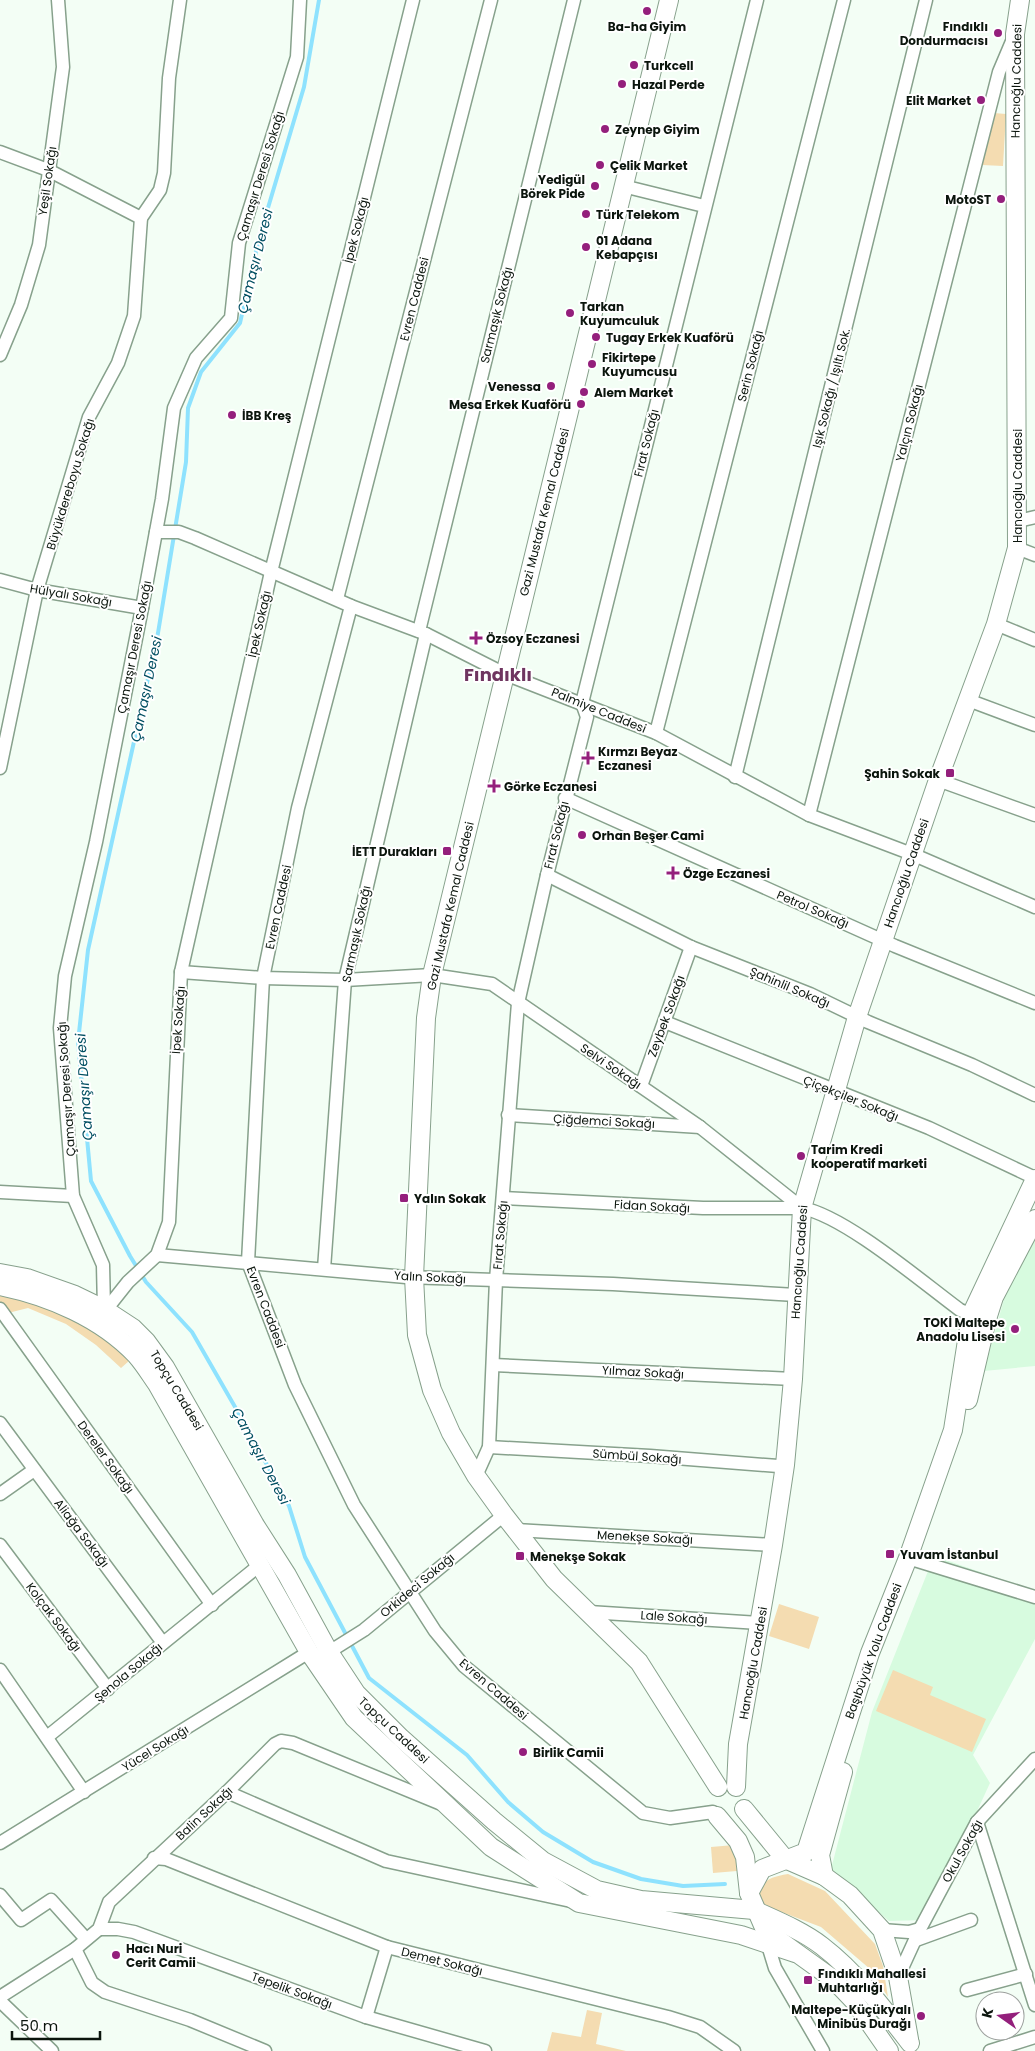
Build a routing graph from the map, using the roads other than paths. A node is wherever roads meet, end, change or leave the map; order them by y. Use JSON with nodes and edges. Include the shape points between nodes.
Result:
{"nodes":[{"id":1,"x":58,"y":0,"type":"edge"},
{"id":2,"x":180,"y":0,"type":"edge"},
{"id":3,"x":300,"y":0,"type":"edge"},
{"id":4,"x":413,"y":0,"type":"edge"},
{"id":5,"x":491,"y":0,"type":"edge"},
{"id":6,"x":574,"y":0,"type":"edge"},
{"id":7,"x":670,"y":0,"type":"edge"},
{"id":8,"x":757,"y":0,"type":"edge"},
{"id":9,"x":844,"y":0,"type":"edge"},
{"id":10,"x":926,"y":0,"type":"edge"},
{"id":11,"x":1020,"y":0,"type":"edge"},
{"id":12,"x":1015,"y":34,"type":"junction"},
{"id":13,"x":0,"y":152,"type":"edge"},
{"id":14,"x":48,"y":170,"type":"junction"},
{"id":15,"x":623,"y":186,"type":"junction"},
{"id":16,"x":704,"y":206,"type":"junction"},
{"id":17,"x":141,"y":218,"type":"junction"},
{"id":18,"x":0,"y":355,"type":"edge"},
{"id":19,"x":1026,"y":519,"type":"edge"},
{"id":20,"x":160,"y":532,"type":"junction"},
{"id":21,"x":1017,"y":548,"type":"junction"},
{"id":22,"x":1035,"y":555,"type":"edge"},
{"id":23,"x":271,"y":572,"type":"junction"},
{"id":24,"x":0,"y":580,"type":"edge"},
{"id":25,"x":37,"y":590,"type":"junction"},
{"id":26,"x":337,"y":599,"type":"junction"},
{"id":27,"x":352,"y":606,"type":"junction"},
{"id":28,"x":142,"y":608,"type":"junction"},
{"id":29,"x":996,"y":624,"type":"junction"},
{"id":30,"x":423,"y":632,"type":"junction"},
{"id":31,"x":1035,"y":640,"type":"edge"},
{"id":32,"x":506,"y":674,"type":"junction"},
{"id":33,"x":968,"y":700,"type":"junction"},
{"id":34,"x":582,"y":703,"type":"junction"},
{"id":35,"x":1035,"y":726,"type":"edge"},
{"id":36,"x":656,"y":733,"type":"junction"},
{"id":37,"x":0,"y":768,"type":"edge"},
{"id":38,"x":735,"y":777,"type":"junction"},
{"id":39,"x":938,"y":780,"type":"junction"},
{"id":40,"x":565,"y":798,"type":"junction"},
{"id":41,"x":809,"y":815,"type":"junction"},
{"id":42,"x":1035,"y":815,"type":"edge"},
{"id":43,"x":912,"y":854,"type":"junction"},
{"id":44,"x":546,"y":875,"type":"junction"},
{"id":45,"x":1035,"y":906,"type":"edge"},
{"id":46,"x":884,"y":940,"type":"junction"},
{"id":47,"x":692,"y":947,"type":"junction"},
{"id":48,"x":181,"y":972,"type":"junction"},
{"id":49,"x":432,"y":975,"type":"junction"},
{"id":50,"x":263,"y":978,"type":"junction"},
{"id":51,"x":344,"y":980,"type":"junction"},
{"id":52,"x":518,"y":1003,"type":"junction"},
{"id":53,"x":1035,"y":1003,"type":"edge"},
{"id":54,"x":857,"y":1017,"type":"junction"},
{"id":55,"x":664,"y":1022,"type":"junction"},
{"id":56,"x":641,"y":1086,"type":"junction"},
{"id":57,"x":835,"y":1092,"type":"junction"},
{"id":58,"x":1035,"y":1094,"type":"edge"},
{"id":59,"x":508,"y":1115,"type":"junction"},
{"id":60,"x":700,"y":1127,"type":"junction"},
{"id":61,"x":1035,"y":1179,"type":"edge"},
{"id":62,"x":0,"y":1192,"type":"edge"},
{"id":63,"x":73,"y":1196,"type":"junction"},
{"id":64,"x":503,"y":1198,"type":"junction"},
{"id":65,"x":802,"y":1208,"type":"junction"},
{"id":66,"x":1035,"y":1219,"type":"edge"},
{"id":67,"x":157,"y":1255,"type":"junction"},
{"id":68,"x":248,"y":1262,"type":"junction"},
{"id":69,"x":324,"y":1270,"type":"junction"},
{"id":70,"x":0,"y":1273,"type":"edge"},
{"id":71,"x":414,"y":1277,"type":"junction"},
{"id":72,"x":496,"y":1280,"type":"junction"},
{"id":73,"x":0,"y":1286,"type":"edge"},
{"id":74,"x":796,"y":1295,"type":"junction"},
{"id":75,"x":0,"y":1309,"type":"edge"},
{"id":76,"x":100,"y":1317,"type":"junction"},
{"id":77,"x":979,"y":1317,"type":"junction"},
{"id":78,"x":493,"y":1365,"type":"junction"},
{"id":79,"x":792,"y":1379,"type":"junction"},
{"id":80,"x":0,"y":1424,"type":"edge"},
{"id":81,"x":489,"y":1447,"type":"junction"},
{"id":82,"x":785,"y":1465,"type":"junction"},
{"id":83,"x":34,"y":1470,"type":"junction"},
{"id":84,"x":476,"y":1476,"type":"junction"},
{"id":85,"x":0,"y":1494,"type":"edge"},
{"id":86,"x":504,"y":1515,"type":"junction"},
{"id":87,"x":516,"y":1530,"type":"junction"},
{"id":88,"x":0,"y":1545,"type":"edge"},
{"id":89,"x":773,"y":1545,"type":"junction"},
{"id":90,"x":912,"y":1560,"type":"junction"},
{"id":91,"x":261,"y":1564,"type":"junction"},
{"id":92,"x":410,"y":1591,"type":"junction"},
{"id":93,"x":1035,"y":1597,"type":"edge"},
{"id":94,"x":212,"y":1605,"type":"junction"},
{"id":95,"x":589,"y":1612,"type":"junction"},
{"id":96,"x":760,"y":1623,"type":"junction"},
{"id":97,"x":163,"y":1643,"type":"junction"},
{"id":98,"x":332,"y":1650,"type":"junction"},
{"id":99,"x":309,"y":1652,"type":"junction"},
{"id":100,"x":0,"y":1670,"type":"edge"},
{"id":101,"x":108,"y":1689,"type":"junction"},
{"id":102,"x":47,"y":1737,"type":"junction"},
{"id":103,"x":1034,"y":1763,"type":"edge"},
{"id":104,"x":84,"y":1792,"type":"junction"},
{"id":105,"x":227,"y":1792,"type":"junction"},
{"id":106,"x":719,"y":1798,"type":"junction"},
{"id":107,"x":443,"y":1804,"type":"junction"},
{"id":108,"x":744,"y":1809,"type":"junction"},
{"id":109,"x":976,"y":1822,"type":"junction"},
{"id":110,"x":0,"y":1843,"type":"edge"},
{"id":111,"x":154,"y":1858,"type":"junction"},
{"id":112,"x":785,"y":1859,"type":"junction"},
{"id":113,"x":824,"y":1876,"type":"junction"},
{"id":114,"x":749,"y":1893,"type":"junction"},
{"id":115,"x":0,"y":1895,"type":"edge"},
{"id":116,"x":578,"y":1903,"type":"junction"},
{"id":117,"x":754,"y":1910,"type":"junction"},
{"id":118,"x":971,"y":1920,"type":"dead end"},
{"id":119,"x":99,"y":1929,"type":"junction"},
{"id":120,"x":882,"y":1930,"type":"junction"},
{"id":121,"x":918,"y":1934,"type":"junction"},
{"id":122,"x":86,"y":1939,"type":"junction"},
{"id":123,"x":767,"y":1942,"type":"junction"},
{"id":124,"x":387,"y":1947,"type":"junction"},
{"id":125,"x":75,"y":1949,"type":"junction"},
{"id":126,"x":795,"y":1953,"type":"junction"},
{"id":127,"x":1026,"y":1974,"type":"junction"},
{"id":128,"x":898,"y":1977,"type":"junction"},
{"id":129,"x":967,"y":1990,"type":"dead end"},
{"id":130,"x":0,"y":1997,"type":"edge"},
{"id":131,"x":0,"y":2001,"type":"edge"},
{"id":132,"x":1035,"y":2005,"type":"edge"},
{"id":133,"x":366,"y":2017,"type":"junction"},
{"id":134,"x":1035,"y":2037,"type":"edge"},
{"id":135,"x":912,"y":2047,"type":"edge"},
{"id":136,"x":52,"y":2051,"type":"edge"},
{"id":137,"x":265,"y":2051,"type":"edge"},
{"id":138,"x":484,"y":2051,"type":"edge"},
{"id":139,"x":734,"y":2051,"type":"edge"},
{"id":140,"x":823,"y":2051,"type":"edge"},
{"id":141,"x":889,"y":2051,"type":"edge"},
{"id":142,"x":990,"y":2051,"type":"edge"}],
"edges":[{"from":1,"to":14,"type":"street","name":"Yeşil Sokağı","via":[[62,67]]},
{"from":2,"to":17,"type":"street","via":[[169,78],[164,172],[160,190]]},
{"from":3,"to":20,"type":"street","name":"Çamaşır Deresi Sokağı","via":[[297,57],[239,243],[230,318],[196,358],[174,408]]},
{"from":4,"to":23,"type":"street","name":"İpek Sokağı"},
{"from":5,"to":26,"type":"street","name":"Evren Caddesi"},
{"from":6,"to":30,"type":"street","name":"Sarmaşık Sokağı"},
{"from":7,"to":15,"type":"street","name":"Gazi Mustafa Kemal Caddesi"},
{"from":8,"to":16,"type":"street","name":"Fırat Sokağı"},
{"from":9,"to":36,"type":"street","name":"Serin Sokağı"},
{"from":10,"to":38,"type":"street","name":"Işık Sokağı / Işıltı Sok."},
{"from":11,"to":12,"type":"street","name":"Hancıoğlu Caddesi"},
{"from":12,"to":19,"type":"street","name":"Hancıoğlu Caddesi"},
{"from":12,"to":41,"type":"street","name":"Yalçın Sokağı","via":[[999,72]]},
{"from":13,"to":14,"type":"street"},
{"from":14,"to":17,"type":"street"},
{"from":14,"to":18,"type":"street","name":"Yeşil Sokağı","via":[[39,245],[21,305]]},
{"from":15,"to":16,"type":"street"},
{"from":15,"to":32,"type":"street","name":"Gazi Mustafa Kemal Caddesi"},
{"from":16,"to":34,"type":"street","name":"Fırat Sokağı"},
{"from":17,"to":25,"type":"street","name":"Büyükdereboyu Sokağı","via":[[134,316],[118,363],[89,417]]},
{"from":19,"to":21,"type":"street","name":"Hancıoğlu Caddesi"},
{"from":20,"to":23,"type":"street","name":"Palmiye Caddesi","via":[[179,532]]},
{"from":20,"to":28,"type":"street","name":"Çamaşır Deresi Sokağı"},
{"from":21,"to":22,"type":"street"},
{"from":21,"to":29,"type":"street","name":"Hancıoğlu Caddesi"},
{"from":23,"to":26,"type":"street","name":"Palmiye Caddesi"},
{"from":23,"to":48,"type":"street","name":"İpek Sokağı"},
{"from":24,"to":25,"type":"street","name":"Hülyalı Sokağı"},
{"from":25,"to":28,"type":"street","name":"Hülyalı Sokağı"},
{"from":25,"to":37,"type":"street","name":"Büyükdereboyu Sokağı"},
{"from":26,"to":27,"type":"street","name":"Palmiye Caddesi"},
{"from":27,"to":30,"type":"street","name":"Palmiye Caddesi"},
{"from":27,"to":50,"type":"street","name":"Evren Caddesi","via":[[298,808]]},
{"from":28,"to":63,"type":"street","name":"Çamaşır Deresi Sokağı","via":[[96,842],[65,976],[60,1028]]},
{"from":29,"to":31,"type":"street"},
{"from":29,"to":33,"type":"street","name":"Hancıoğlu Caddesi"},
{"from":30,"to":32,"type":"street","name":"Palmiye Caddesi"},
{"from":30,"to":51,"type":"street","name":"Sarmaşık Sokağı"},
{"from":32,"to":34,"type":"street","name":"Palmiye Caddesi"},
{"from":32,"to":49,"type":"street","name":"Gazi Mustafa Kemal Caddesi"},
{"from":33,"to":35,"type":"street"},
{"from":33,"to":39,"type":"street","name":"Hancıoğlu Caddesi"},
{"from":34,"to":36,"type":"street","name":"Palmiye Caddesi"},
{"from":34,"to":40,"type":"street","name":"Fırat Sokağı","via":[[586,717]]},
{"from":36,"to":38,"type":"street","name":"Palmiye Caddesi"},
{"from":38,"to":41,"type":"street","name":"Palmiye Caddesi"},
{"from":39,"to":42,"type":"street"},
{"from":39,"to":43,"type":"street","name":"Hancıoğlu Caddesi"},
{"from":40,"to":44,"type":"street","name":"Fırat Sokağı"},
{"from":40,"to":46,"type":"street","name":"Petrol Sokağı"},
{"from":41,"to":43,"type":"street","name":"Palmiye Caddesi"},
{"from":43,"to":45,"type":"street","name":"Palmiye Caddesi"},
{"from":43,"to":46,"type":"street","name":"Hancıoğlu Caddesi"},
{"from":44,"to":47,"type":"street","name":"Şahinlil Sokağı"},
{"from":44,"to":52,"type":"street","name":"Fırat Sokağı"},
{"from":46,"to":53,"type":"street","name":"Petrol Sokağı"},
{"from":46,"to":54,"type":"street","name":"Hancıoğlu Caddesi"},
{"from":47,"to":54,"type":"street","name":"Şahinlil Sokağı","via":[[810,994]]},
{"from":47,"to":55,"type":"street","name":"Zeybek Sokağı"},
{"from":48,"to":50,"type":"street","name":"Selvi Sokağı"},
{"from":48,"to":67,"type":"street","name":"İpek Sokağı","via":[[169,1222]]},
{"from":49,"to":51,"type":"street","name":"Selvi Sokağı"},
{"from":49,"to":52,"type":"street","name":"Selvi Sokağı","via":[[492,984]]},
{"from":49,"to":71,"type":"street","name":"Gazi Mustafa Kemal Caddesi","via":[[426,1018]]},
{"from":50,"to":51,"type":"street","name":"Selvi Sokağı"},
{"from":50,"to":68,"type":"street","name":"Evren Caddesi"},
{"from":51,"to":69,"type":"street","name":"Sarmaşık Sokağı"},
{"from":52,"to":56,"type":"street","name":"Selvi Sokağı"},
{"from":52,"to":59,"type":"street","name":"Fırat Sokağı"},
{"from":54,"to":57,"type":"street","name":"Hancıoğlu Caddesi"},
{"from":54,"to":58,"type":"street","name":"Şahinlil Sokağı","via":[[972,1064]]},
{"from":55,"to":56,"type":"street","name":"Zeybek Sokağı"},
{"from":55,"to":57,"type":"street","name":"Çiçekçiler Sokağı"},
{"from":56,"to":60,"type":"street","name":"Selvi Sokağı"},
{"from":57,"to":61,"type":"street","name":"Çiçekçiler Sokağı","via":[[929,1128]]},
{"from":57,"to":65,"type":"street","name":"Hancıoğlu Caddesi"},
{"from":59,"to":60,"type":"street","name":"Çiğdemci Sokağı"},
{"from":59,"to":64,"type":"street","name":"Fırat Sokağı"},
{"from":60,"to":65,"type":"street","name":"Selvi Sokağı"},
{"from":61,"to":77,"type":"street","name":"Başıbüyük Yolu Caddesi"},
{"from":62,"to":63,"type":"street"},
{"from":63,"to":76,"type":"street","name":"Çamaşır Deresi Sokağı","via":[[103,1265]]},
{"from":64,"to":65,"type":"street","name":"Fidan Sokağı","via":[[703,1208]]},
{"from":64,"to":72,"type":"street","name":"Fırat Sokağı"},
{"from":65,"to":74,"type":"street","name":"Hancıoğlu Caddesi"},
{"from":65,"to":77,"type":"street","name":"Selvi Sokağı","via":[[814,1210],[859,1236],[960,1310]]},
{"from":66,"to":77,"type":"street","name":"Başıbüyük Yolu Caddesi","via":[[994,1297]]},
{"from":67,"to":68,"type":"street","name":"Yalın Sokağı"},
{"from":67,"to":76,"type":"street","via":[[128,1282]]},
{"from":68,"to":69,"type":"street","name":"Yalın Sokağı"},
{"from":68,"to":92,"type":"street","name":"Evren Caddesi","via":[[295,1385],[354,1505]]},
{"from":69,"to":71,"type":"street","name":"Yalın Sokağı"},
{"from":70,"to":76,"type":"street","name":"Topçu Caddesi","via":[[27,1278],[75,1295]]},
{"from":71,"to":72,"type":"street","name":"Yalın Sokağı"},
{"from":71,"to":84,"type":"street","name":"Gazi Mustafa Kemal Caddesi","via":[[418,1335],[432,1390],[451,1434]]},
{"from":72,"to":74,"type":"street","name":"Yalın Sokağı"},
{"from":72,"to":78,"type":"street","name":"Fırat Sokağı"},
{"from":73,"to":76,"type":"street","name":"Topçu Caddesi","via":[[32,1292]]},
{"from":74,"to":79,"type":"street","name":"Hancıoğlu Caddesi"},
{"from":75,"to":94,"type":"street","name":"Dereler Sokağı"},
{"from":76,"to":91,"type":"street","name":"Topçu Caddesi","via":[[157,1384]]},
{"from":76,"to":98,"type":"street","name":"Topçu Caddesi","via":[[133,1328],[165,1367],[255,1525]]},
{"from":77,"to":90,"type":"street","name":"Başıbüyük Yolu Caddesi","via":[[960,1434]]},
{"from":78,"to":79,"type":"street","name":"Yılmaz Sokağı"},
{"from":78,"to":81,"type":"street","name":"Fırat Sokağı"},
{"from":79,"to":82,"type":"street","name":"Hancıoğlu Caddesi"},
{"from":80,"to":83,"type":"street","name":"Aliağa Sokağı"},
{"from":81,"to":82,"type":"street","name":"Sümbül Sokağı"},
{"from":81,"to":84,"type":"street","name":"Fırat Sokağı"},
{"from":82,"to":89,"type":"street","name":"Hancıoğlu Caddesi"},
{"from":83,"to":85,"type":"street"},
{"from":83,"to":97,"type":"street","name":"Aliağa Sokağı"},
{"from":84,"to":86,"type":"street","name":"Gazi Mustafa Kemal Caddesi"},
{"from":86,"to":87,"type":"street","name":"Gazi Mustafa Kemal Caddesi"},
{"from":86,"to":92,"type":"street","name":"Orkideci Sokağı"},
{"from":87,"to":89,"type":"street","name":"Menekşe Sokağı"},
{"from":87,"to":95,"type":"street","name":"Gazi Mustafa Kemal Caddesi","via":[[554,1579]]},
{"from":88,"to":101,"type":"street","name":"Kolçak Sokağı"},
{"from":89,"to":96,"type":"street","name":"Hancıoğlu Caddesi"},
{"from":90,"to":93,"type":"street"},
{"from":90,"to":112,"type":"street","name":"Başıbüyük Yolu Caddesi","via":[[870,1653],[806,1852]]},
{"from":90,"to":113,"type":"street","name":"Başıbüyük Yolu Caddesi","via":[[853,1735],[820,1855]]},
{"from":91,"to":94,"type":"street","name":"Şenola Sokağı"},
{"from":91,"to":99,"type":"street","name":"Topçu Caddesi"},
{"from":92,"to":98,"type":"street","name":"Orkideci Sokağı","via":[[364,1630]]},
{"from":92,"to":106,"type":"street","name":"Evren Caddesi","via":[[464,1666],[643,1813],[670,1818]]},
{"from":94,"to":97,"type":"street","name":"Şenola Sokağı"},
{"from":95,"to":96,"type":"street","name":"Lale Sokağı"},
{"from":95,"to":106,"type":"street","name":"Gazi Mustafa Kemal Caddesi","via":[[639,1662],[692,1746]]},
{"from":96,"to":106,"type":"street","name":"Hancıoğlu Caddesi","via":[[738,1744]]},
{"from":97,"to":101,"type":"street","name":"Şenola Sokağı"},
{"from":98,"to":117,"type":"street","name":"Topçu Caddesi","via":[[356,1693],[401,1738],[543,1861],[597,1890],[641,1900]]},
{"from":99,"to":104,"type":"street","name":"Yücel Sokağı"},
{"from":99,"to":107,"type":"street","name":"Topçu Caddesi","via":[[354,1718]]},
{"from":100,"to":102,"type":"street"},
{"from":101,"to":102,"type":"street","name":"Şenola Sokağı"},
{"from":102,"to":104,"type":"street"},
{"from":103,"to":109,"type":"street","name":"Okul Sokağı"},
{"from":104,"to":110,"type":"street","name":"Yücel Sokağı"},
{"from":105,"to":107,"type":"street","name":"Balin Sokağı","via":[[275,1744],[286,1742]]},
{"from":105,"to":111,"type":"street","name":"Balin Sokağı"},
{"from":105,"to":116,"type":"street","via":[[386,1861]]},
{"from":106,"to":108,"type":"street","via":[[744,1798]]},
{"from":106,"to":108,"type":"street","via":[[732,1819]]},
{"from":106,"to":114,"type":"street","via":[[746,1857]]},
{"from":107,"to":116,"type":"street","name":"Topçu Caddesi","via":[[492,1847]]},
{"from":108,"to":112,"type":"street"},
{"from":109,"to":121,"type":"street","name":"Okul Sokağı"},
{"from":109,"to":127,"type":"street"},
{"from":111,"to":119,"type":"street","name":"Balin Sokağı","via":[[109,1902]]},
{"from":111,"to":124,"type":"street","name":"Demet Sokağı","via":[[166,1858]]},
{"from":112,"to":113,"type":"street"},
{"from":112,"to":114,"type":"street","name":"Başıbüyük Yolu Caddesi","via":[[762,1869]]},
{"from":113,"to":120,"type":"street","via":[[850,1895]]},
{"from":114,"to":117,"type":"street"},
{"from":115,"to":122,"type":"street","via":[[22,1920],[51,1900]]},
{"from":116,"to":123,"type":"street","name":"Topçu Caddesi"},
{"from":117,"to":126,"type":"street","via":[[765,1930]]},
{"from":117,"to":135,"type":"street","name":"Topçu Caddesi","via":[[822,1945],[868,1988]]},
{"from":118,"to":121,"type":"street"},
{"from":119,"to":122,"type":"street"},
{"from":119,"to":133,"type":"street","name":"Tepelik Sokağı","via":[[134,1932]]},
{"from":120,"to":121,"type":"street"},
{"from":120,"to":128,"type":"street"},
{"from":121,"to":128,"type":"street","name":"Okul Sokağı"},
{"from":122,"to":125,"type":"street"},
{"from":123,"to":126,"type":"street","name":"Topçu Caddesi"},
{"from":123,"to":140,"type":"street","via":[[775,1968]]},
{"from":124,"to":133,"type":"street"},
{"from":124,"to":139,"type":"street","name":"Demet Sokağı","via":[[668,2017],[700,2027]]},
{"from":125,"to":130,"type":"street"},
{"from":125,"to":137,"type":"street","via":[[92,1983],[105,1992],[190,2020]]},
{"from":126,"to":141,"type":"street","via":[[833,1979],[855,2002]]},
{"from":127,"to":129,"type":"street"},
{"from":127,"to":132,"type":"street"},
{"from":128,"to":135,"type":"street"},
{"from":131,"to":136,"type":"street"},
{"from":133,"to":138,"type":"street","name":"Tepelik Sokağı"},
{"from":134,"to":142,"type":"street"}]}
